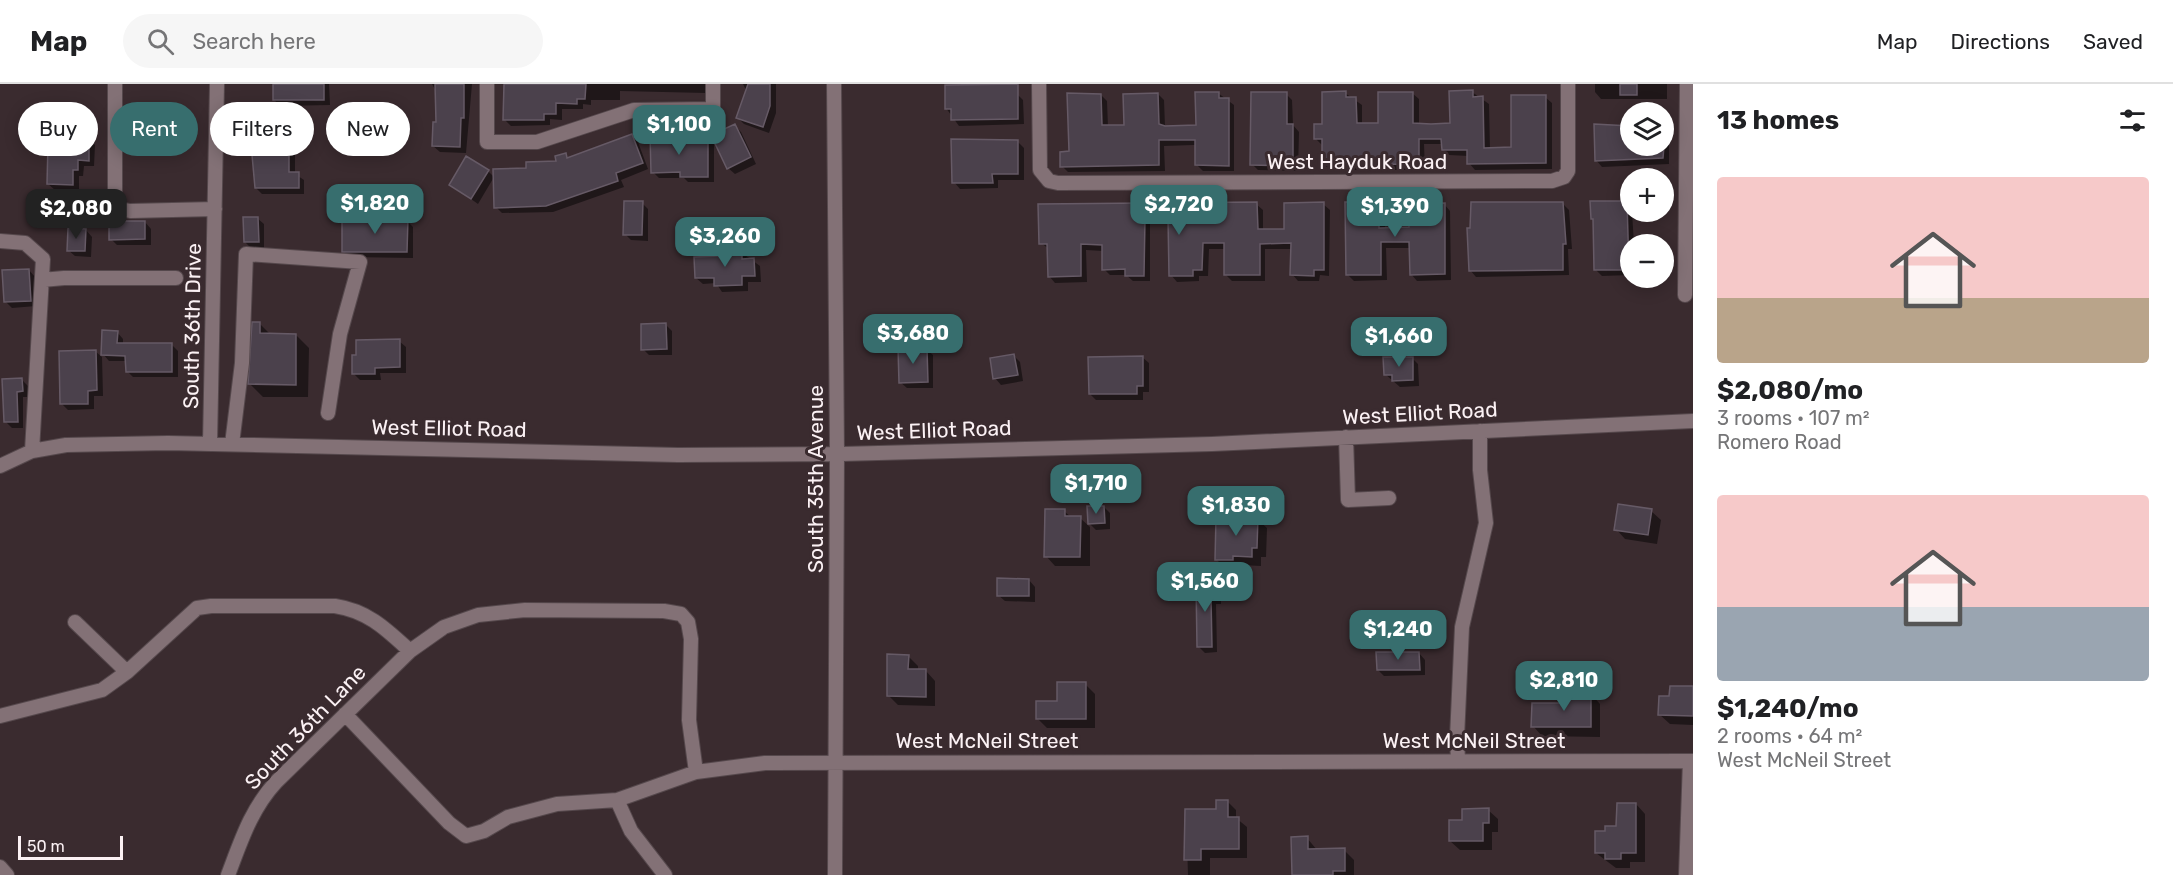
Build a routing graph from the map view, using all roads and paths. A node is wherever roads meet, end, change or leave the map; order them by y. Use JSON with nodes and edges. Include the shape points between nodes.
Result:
{"nodes":[{"id":1,"x":115,"y":84,"type":"edge"},
{"id":2,"x":217,"y":84,"type":"edge"},
{"id":3,"x":487,"y":84,"type":"edge"},
{"id":4,"x":713,"y":84,"type":"edge"},
{"id":5,"x":834,"y":84,"type":"edge"},
{"id":6,"x":1039,"y":84,"type":"edge"},
{"id":7,"x":1568,"y":84,"type":"edge"},
{"id":8,"x":1687,"y":84,"type":"edge"},
{"id":9,"x":215,"y":209,"type":"junction"},
{"id":10,"x":0,"y":241,"type":"edge"},
{"id":11,"x":176,"y":278,"type":"dead end"},
{"id":12,"x":42,"y":280,"type":"junction"},
{"id":13,"x":1685,"y":295,"type":"dead end"},
{"id":14,"x":328,"y":413,"type":"dead end"},
{"id":15,"x":1693,"y":421,"type":"edge"},
{"id":16,"x":1480,"y":431,"type":"junction"},
{"id":17,"x":1346,"y":437,"type":"junction"},
{"id":18,"x":210,"y":444,"type":"junction"},
{"id":19,"x":232,"y":444,"type":"junction"},
{"id":20,"x":32,"y":451,"type":"junction"},
{"id":21,"x":837,"y":454,"type":"junction"},
{"id":22,"x":0,"y":466,"type":"edge"},
{"id":23,"x":1389,"y":498,"type":"dead end"},
{"id":24,"x":75,"y":622,"type":"dead end"},
{"id":25,"x":410,"y":651,"type":"junction"},
{"id":26,"x":127,"y":672,"type":"junction"},
{"id":27,"x":345,"y":714,"type":"junction"},
{"id":28,"x":0,"y":716,"type":"edge"},
{"id":29,"x":1458,"y":761,"type":"junction"},
{"id":30,"x":1692,"y":761,"type":"edge"},
{"id":31,"x":835,"y":762,"type":"junction"},
{"id":32,"x":696,"y":772,"type":"junction"},
{"id":33,"x":617,"y":800,"type":"junction"},
{"id":34,"x":0,"y":867,"type":"edge"},
{"id":35,"x":7,"y":875,"type":"edge"},
{"id":36,"x":228,"y":875,"type":"edge"},
{"id":37,"x":665,"y":875,"type":"edge"},
{"id":38,"x":835,"y":875,"type":"edge"},
{"id":39,"x":1686,"y":875,"type":"edge"}],
"edges":[{"from":1,"to":9,"type":"street","via":[[115,203],[130,211]]},
{"from":2,"to":9,"type":"street","name":"South 36th Drive"},
{"from":3,"to":4,"type":"street","via":[[487,142],[537,142],[634,110],[713,110]]},
{"from":5,"to":21,"type":"street","name":"South 35th Avenue"},
{"from":6,"to":7,"type":"street","name":"West Hayduk Road","via":[[1039,159],[1043,177],[1058,183],[1552,181],[1564,177],[1568,166]]},
{"from":8,"to":13,"type":"street"},
{"from":9,"to":18,"type":"street","name":"South 36th Drive"},
{"from":10,"to":12,"type":"street","via":[[25,243],[43,259]]},
{"from":11,"to":12,"type":"street"},
{"from":12,"to":20,"type":"street"},
{"from":14,"to":19,"type":"street","via":[[340,334],[360,262],[246,254],[242,363]]},
{"from":15,"to":16,"type":"street","name":"West Elliot Road"},
{"from":16,"to":17,"type":"street","name":"West Elliot Road"},
{"from":16,"to":29,"type":"street","via":[[1486,523],[1462,627]]},
{"from":17,"to":21,"type":"street","name":"West Elliot Road"},
{"from":17,"to":23,"type":"street","via":[[1348,500]]},
{"from":18,"to":19,"type":"street","name":"West Elliot Road"},
{"from":18,"to":20,"type":"street","name":"West Elliot Road","via":[[66,445]]},
{"from":19,"to":21,"type":"street","name":"West Elliot Road","via":[[678,455]]},
{"from":20,"to":22,"type":"street","name":"West Elliot Road"},
{"from":21,"to":31,"type":"street","name":"South 35th Avenue"},
{"from":24,"to":26,"type":"street"},
{"from":25,"to":26,"type":"street","via":[[375,619],[354,609],[211,606],[197,608]]},
{"from":25,"to":27,"type":"street","name":"South 36th Lane"},
{"from":25,"to":32,"type":"street","name":"South 36th Lane","via":[[444,627],[478,615],[525,610],[681,614],[688,622],[691,639],[689,720]]},
{"from":26,"to":28,"type":"street","via":[[102,690]]},
{"from":27,"to":33,"type":"street","name":"West McNeil Street","via":[[466,836],[508,817],[557,804]]},
{"from":27,"to":36,"type":"street","name":"South 36th Lane","via":[[261,798]]},
{"from":29,"to":30,"type":"street","name":"West McNeil Street"},
{"from":29,"to":31,"type":"street","name":"West McNeil Street"},
{"from":30,"to":39,"type":"street"},
{"from":31,"to":32,"type":"street","name":"West McNeil Street","via":[[765,763]]},
{"from":31,"to":38,"type":"street","name":"South 35th Avenue"},
{"from":32,"to":33,"type":"street","name":"West McNeil Street"},
{"from":33,"to":37,"type":"street","via":[[632,831]]},
{"from":34,"to":35,"type":"street"}]}
